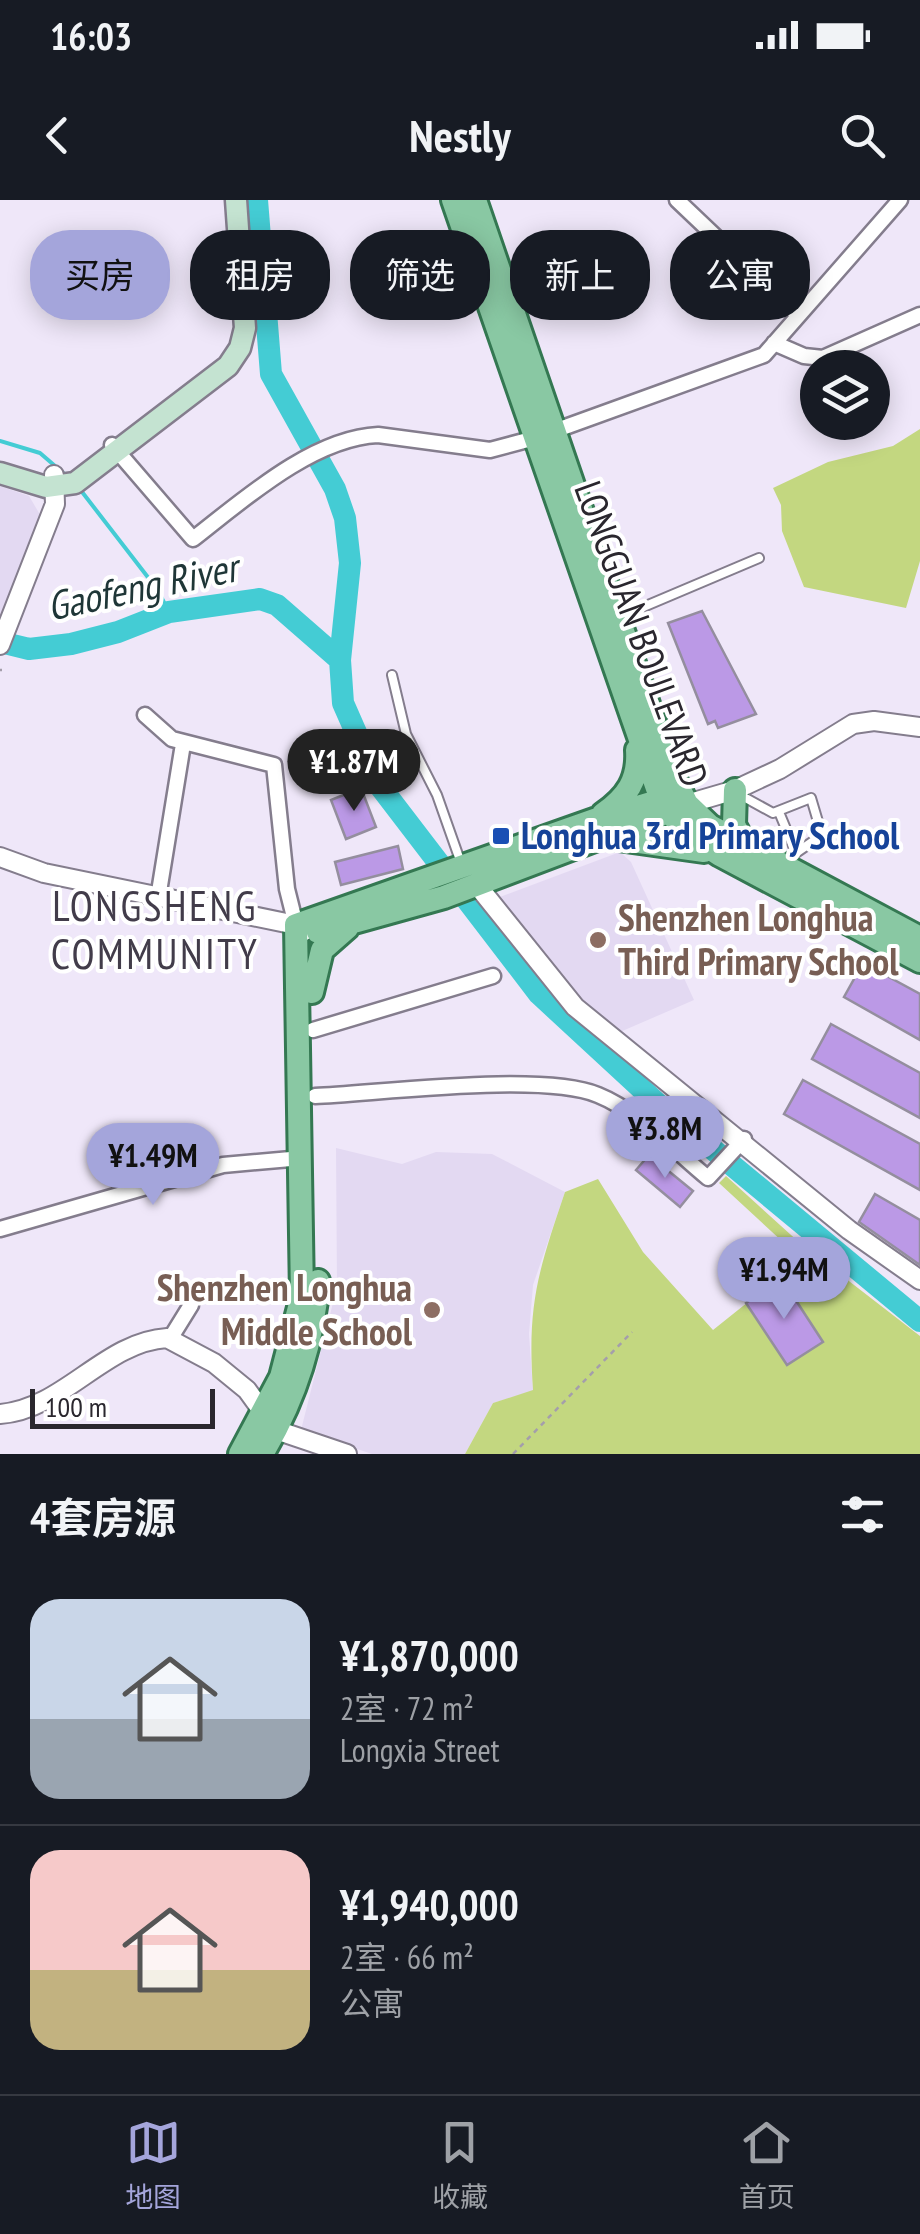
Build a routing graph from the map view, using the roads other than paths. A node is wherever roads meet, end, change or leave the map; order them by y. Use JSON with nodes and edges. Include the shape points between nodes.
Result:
{"nodes":[{"id":1,"x":222,"y":200,"type":"edge"},
{"id":2,"x":236,"y":200,"type":"edge"},
{"id":3,"x":453,"y":200,"type":"edge"},
{"id":4,"x":475,"y":200,"type":"edge"},
{"id":5,"x":677,"y":200,"type":"edge"},
{"id":6,"x":900,"y":200,"type":"edge"},
{"id":7,"x":709,"y":230,"type":"edge"},
{"id":8,"x":810,"y":300,"type":"edge"},
{"id":9,"x":920,"y":316,"type":"edge"},
{"id":10,"x":792,"y":320,"type":"edge"},
{"id":11,"x":774,"y":343,"type":"junction"},
{"id":12,"x":544,"y":435,"type":"junction"},
{"id":13,"x":115,"y":448,"type":"junction"},
{"id":14,"x":0,"y":459,"type":"edge"},
{"id":15,"x":0,"y":473,"type":"edge"},
{"id":16,"x":66,"y":478,"type":"junction"},
{"id":17,"x":759,"y":558,"type":"dead end"},
{"id":18,"x":618,"y":618,"type":"junction"},
{"id":19,"x":2,"y":640,"type":"edge"},
{"id":20,"x":392,"y":675,"type":"dead end"},
{"id":21,"x":145,"y":714,"type":"dead end"},
{"id":22,"x":634,"y":726,"type":"junction"},
{"id":23,"x":920,"y":727,"type":"edge"},
{"id":24,"x":183,"y":744,"type":"junction"},
{"id":25,"x":734,"y":790,"type":"junction"},
{"id":26,"x":672,"y":806,"type":"junction"},
{"id":27,"x":780,"y":812,"type":"junction"},
{"id":28,"x":599,"y":830,"type":"junction"},
{"id":29,"x":748,"y":848,"type":"junction"},
{"id":30,"x":0,"y":856,"type":"edge"},
{"id":31,"x":720,"y":856,"type":"junction"},
{"id":32,"x":791,"y":861,"type":"junction"},
{"id":33,"x":468,"y":877,"type":"junction"},
{"id":34,"x":438,"y":888,"type":"junction"},
{"id":35,"x":158,"y":898,"type":"junction"},
{"id":36,"x":359,"y":922,"type":"junction"},
{"id":37,"x":302,"y":930,"type":"junction"},
{"id":38,"x":920,"y":938,"type":"edge"},
{"id":39,"x":920,"y":960,"type":"edge"},
{"id":40,"x":493,"y":976,"type":"dead end"},
{"id":41,"x":312,"y":992,"type":"junction"},
{"id":42,"x":313,"y":1030,"type":"junction"},
{"id":43,"x":314,"y":1096,"type":"junction"},
{"id":44,"x":740,"y":1144,"type":"junction"},
{"id":45,"x":302,"y":1158,"type":"junction"},
{"id":46,"x":0,"y":1228,"type":"edge"},
{"id":47,"x":920,"y":1280,"type":"edge"},
{"id":48,"x":191,"y":1304,"type":"dead end"},
{"id":49,"x":170,"y":1339,"type":"junction"},
{"id":50,"x":0,"y":1414,"type":"edge"},
{"id":51,"x":270,"y":1422,"type":"junction"},
{"id":52,"x":240,"y":1454,"type":"edge"},
{"id":53,"x":262,"y":1454,"type":"edge"},
{"id":54,"x":347,"y":1454,"type":"edge"}],
"edges":[{"from":1,"to":13,"type":"main road","via":[[232,318],[226,349]]},
{"from":2,"to":13,"type":"main road","via":[[245,316],[240,348],[219,375]]},
{"from":3,"to":12,"type":"main road","name":"LONGGUAN BOULEVARD"},
{"from":4,"to":12,"type":"main road","name":"LONGGUAN BOULEVARD"},
{"from":5,"to":7,"type":"street"},
{"from":6,"to":8,"type":"street"},
{"from":9,"to":11,"type":"street","via":[[823,358]]},
{"from":10,"to":11,"type":"street"},
{"from":11,"to":12,"type":"street","via":[[745,365]]},
{"from":12,"to":13,"type":"street","via":[[490,450],[368,436],[273,477],[193,539]]},
{"from":12,"to":18,"type":"main road","name":"LONGGUAN BOULEVARD"},
{"from":12,"to":22,"type":"main road","name":"LONGGUAN BOULEVARD"},
{"from":13,"to":16,"type":"main road"},
{"from":14,"to":16,"type":"main road"},
{"from":15,"to":16,"type":"main road"},
{"from":16,"to":19,"type":"street"},
{"from":17,"to":18,"type":"lane"},
{"from":18,"to":26,"type":"main road","name":"LONGGUAN BOULEVARD","via":[[671,771]]},
{"from":20,"to":33,"type":"lane","via":[[411,745]]},
{"from":21,"to":24,"type":"street"},
{"from":22,"to":26,"type":"main road","name":"LONGGUAN BOULEVARD"},
{"from":22,"to":28,"type":"main road","via":[[634,782]]},
{"from":23,"to":25,"type":"street","via":[[853,724]]},
{"from":24,"to":35,"type":"street"},
{"from":24,"to":37,"type":"street","via":[[274,765],[287,889]]},
{"from":25,"to":26,"type":"street"},
{"from":25,"to":27,"type":"lane","via":[[766,812]]},
{"from":25,"to":29,"type":"main road","via":[[734,824]]},
{"from":26,"to":28,"type":"main road"},
{"from":26,"to":29,"type":"main road","name":"LONGGUAN BOULEVARD"},
{"from":26,"to":31,"type":"main road","name":"LONGGUAN BOULEVARD","via":[[684,832]]},
{"from":27,"to":32,"type":"lane"},
{"from":27,"to":32,"type":"lane","via":[[811,798],[823,826],[819,840]]},
{"from":28,"to":31,"type":"main road"},
{"from":28,"to":33,"type":"main road"},
{"from":29,"to":32,"type":"main road","name":"LONGGUAN BOULEVARD"},
{"from":30,"to":35,"type":"street"},
{"from":31,"to":39,"type":"main road","name":"LONGGUAN BOULEVARD"},
{"from":32,"to":38,"type":"main road","name":"LONGGUAN BOULEVARD"},
{"from":33,"to":34,"type":"main road"},
{"from":33,"to":44,"type":"street","via":[[549,980]]},
{"from":34,"to":36,"type":"main road"},
{"from":34,"to":37,"type":"main road"},
{"from":35,"to":37,"type":"street"},
{"from":36,"to":37,"type":"main road"},
{"from":36,"to":41,"type":"main road","via":[[322,950]]},
{"from":37,"to":41,"type":"main road"},
{"from":37,"to":45,"type":"main road"},
{"from":40,"to":42,"type":"street"},
{"from":41,"to":42,"type":"main road"},
{"from":42,"to":43,"type":"main road"},
{"from":43,"to":44,"type":"street","via":[[585,1090],[613,1102],[708,1178]]},
{"from":43,"to":51,"type":"main road","via":[[315,1314],[297,1382]]},
{"from":44,"to":47,"type":"street"},
{"from":45,"to":46,"type":"street","via":[[224,1164]]},
{"from":45,"to":51,"type":"main road","via":[[302,1296]]},
{"from":48,"to":49,"type":"street"},
{"from":49,"to":50,"type":"street","via":[[140,1344],[31,1410]]},
{"from":49,"to":51,"type":"street","via":[[214,1362],[254,1397]]},
{"from":51,"to":52,"type":"main road"},
{"from":51,"to":53,"type":"main road"},
{"from":51,"to":54,"type":"street"}]}
